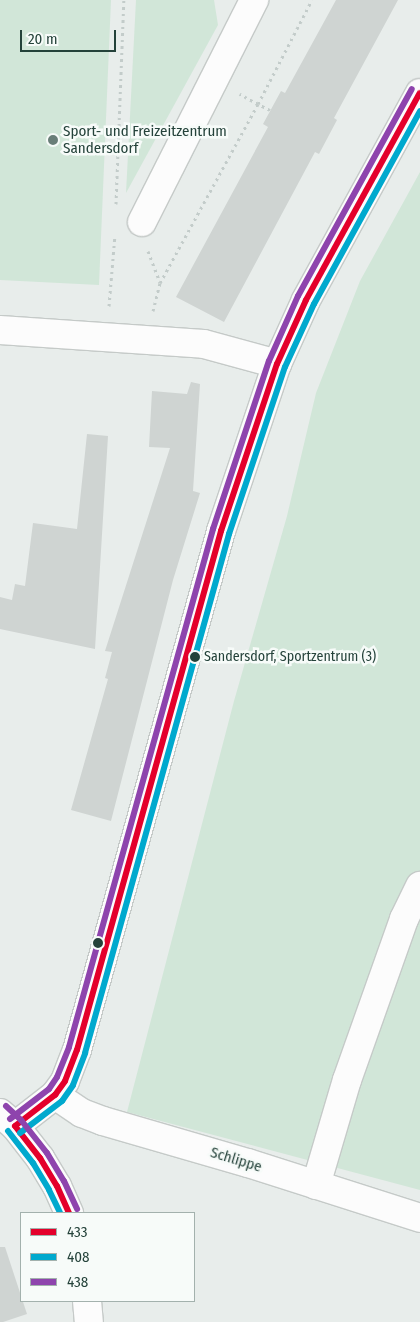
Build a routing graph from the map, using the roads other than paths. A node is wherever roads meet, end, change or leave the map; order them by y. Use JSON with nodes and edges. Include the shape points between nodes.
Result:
{"nodes":[{"id":1,"x":254,"y":0,"type":"edge"},
{"id":2,"x":420,"y":94,"type":"edge"},
{"id":3,"x":142,"y":222,"type":"dead end"},
{"id":4,"x":0,"y":330,"type":"edge"},
{"id":5,"x":277,"y":364,"type":"junction"},
{"id":6,"x":420,"y":886,"type":"edge"},
{"id":7,"x":55,"y":1095,"type":"junction"},
{"id":8,"x":7,"y":1120,"type":"edge"},
{"id":9,"x":316,"y":1185,"type":"junction"},
{"id":10,"x":69,"y":1212,"type":"edge"},
{"id":11,"x":420,"y":1218,"type":"edge"},
{"id":12,"x":87,"y":1302,"type":"edge"},
{"id":13,"x":89,"y":1322,"type":"edge"}],
"edges":[{"from":1,"to":3,"type":"street"},
{"from":2,"to":5,"type":"street","via":[[306,300]]},
{"from":4,"to":5,"type":"street","via":[[204,344]]},
{"from":5,"to":7,"type":"street","via":[[221,531],[77,1050],[66,1081]]},
{"from":6,"to":9,"type":"street","via":[[404,919],[347,1080]]},
{"from":7,"to":8,"type":"street"},
{"from":7,"to":9,"type":"street","name":"Schlippe","via":[[82,1113],[103,1121]]},
{"from":8,"to":10,"type":"street","via":[[40,1158]]},
{"from":9,"to":11,"type":"street","name":"Schlippe"},
{"from":12,"to":13,"type":"street"}]}
